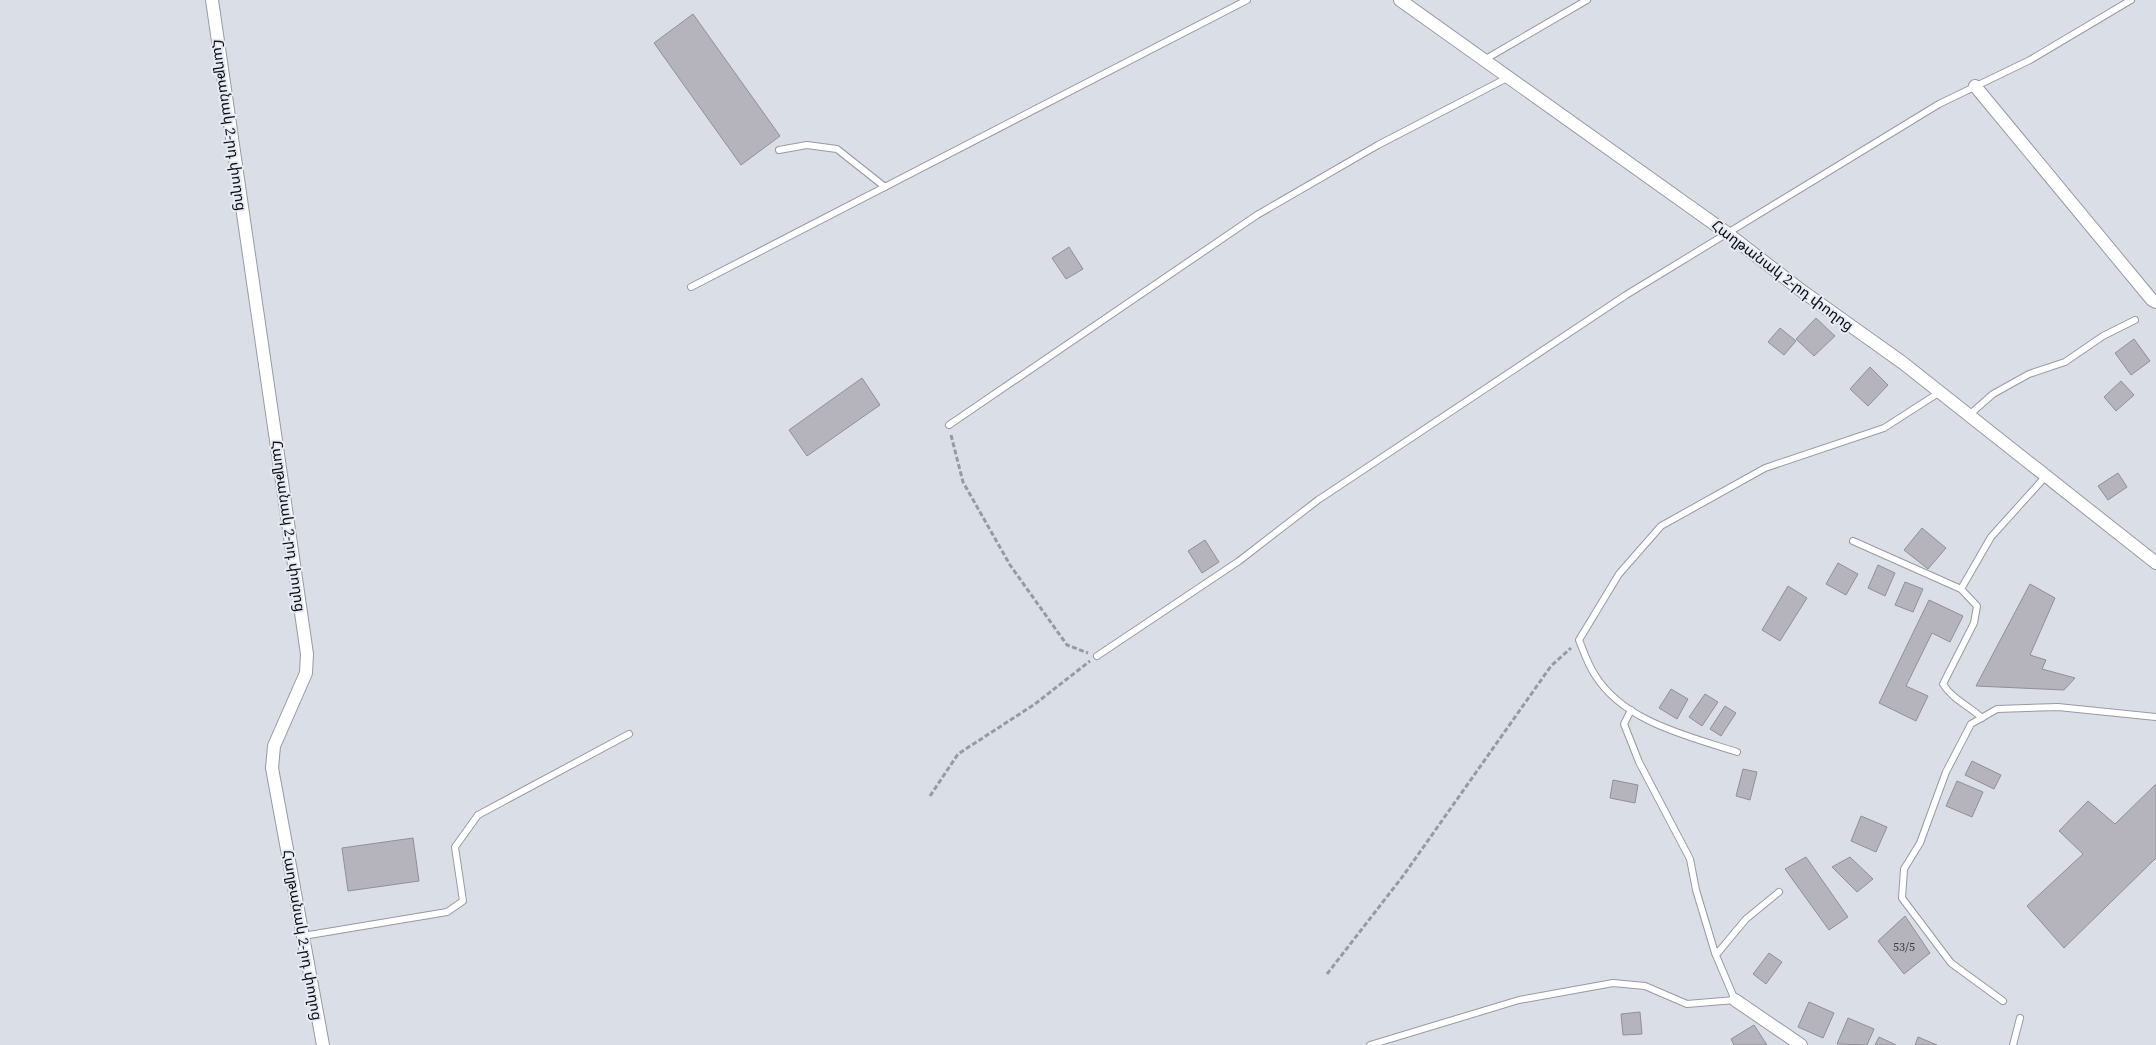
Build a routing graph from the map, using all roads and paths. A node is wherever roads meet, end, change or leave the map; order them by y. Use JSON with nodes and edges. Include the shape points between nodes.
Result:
{"nodes":[{"id":1,"x":212,"y":0,"type":"edge"},
{"id":2,"x":1247,"y":0,"type":"edge"},
{"id":3,"x":1400,"y":0,"type":"edge"},
{"id":4,"x":1587,"y":0,"type":"edge"},
{"id":5,"x":2131,"y":0,"type":"edge"},
{"id":6,"x":1484,"y":60,"type":"junction"},
{"id":7,"x":1507,"y":78,"type":"junction"},
{"id":8,"x":1975,"y":86,"type":"junction"},
{"id":9,"x":779,"y":150,"type":"dead end"},
{"id":10,"x":885,"y":187,"type":"junction"},
{"id":11,"x":1727,"y":233,"type":"junction"},
{"id":12,"x":691,"y":287,"type":"dead end"},
{"id":13,"x":2156,"y":302,"type":"edge"},
{"id":14,"x":2135,"y":320,"type":"dead end"},
{"id":15,"x":1940,"y":392,"type":"junction"},
{"id":16,"x":1969,"y":415,"type":"junction"},
{"id":17,"x":949,"y":425,"type":"joint"},
{"id":18,"x":2046,"y":476,"type":"junction"},
{"id":19,"x":1853,"y":541,"type":"dead end"},
{"id":20,"x":2156,"y":563,"type":"edge"},
{"id":21,"x":1962,"y":589,"type":"junction"},
{"id":22,"x":1579,"y":640,"type":"junction"},
{"id":23,"x":1097,"y":656,"type":"junction"},
{"id":24,"x":1630,"y":710,"type":"junction"},
{"id":25,"x":2156,"y":716,"type":"edge"},
{"id":26,"x":1982,"y":718,"type":"junction"},
{"id":27,"x":629,"y":734,"type":"dead end"},
{"id":28,"x":1736,"y":752,"type":"dead end"},
{"id":29,"x":930,"y":796,"type":"dead end"},
{"id":30,"x":1779,"y":892,"type":"dead end"},
{"id":31,"x":303,"y":936,"type":"junction"},
{"id":32,"x":1716,"y":955,"type":"junction"},
{"id":33,"x":1327,"y":974,"type":"dead end"},
{"id":34,"x":1735,"y":1000,"type":"junction"},
{"id":35,"x":2004,"y":1001,"type":"dead end"},
{"id":36,"x":2020,"y":1018,"type":"dead end"},
{"id":37,"x":323,"y":1045,"type":"edge"},
{"id":38,"x":1370,"y":1045,"type":"edge"},
{"id":39,"x":1801,"y":1045,"type":"edge"},
{"id":40,"x":2013,"y":1045,"type":"edge"}],
"edges":[{"from":1,"to":31,"type":"street","name":"Հաղթանակ 2-րդ փողոց","via":[[307,654],[306,674],[274,746],[272,768]]},
{"from":2,"to":10,"type":"lane"},
{"from":3,"to":6,"type":"street","name":"Հաղթանակ 2-րդ փողոց"},
{"from":4,"to":6,"type":"lane"},
{"from":5,"to":8,"type":"lane","via":[[2030,60]]},
{"from":6,"to":7,"type":"street","name":"Հաղթանակ 2-րդ փողոց"},
{"from":7,"to":11,"type":"street","name":"Հաղթանակ 2-րդ փողոց"},
{"from":7,"to":17,"type":"lane","via":[[1378,145],[1257,215]]},
{"from":8,"to":11,"type":"lane","via":[[1939,104]]},
{"from":8,"to":13,"type":"street"},
{"from":9,"to":10,"type":"lane","via":[[807,145],[836,149]]},
{"from":10,"to":12,"type":"lane"},
{"from":11,"to":15,"type":"street","name":"Հաղթանակ 2-րդ փողոց"},
{"from":11,"to":23,"type":"lane","via":[[1626,295],[1318,500],[1239,561]]},
{"from":14,"to":16,"type":"lane","via":[[2103,336],[2066,362],[2029,374],[1993,394]]},
{"from":15,"to":16,"type":"street","name":"Հաղթանակ 2-րդ փողոց"},
{"from":15,"to":22,"type":"lane","via":[[1884,428],[1765,468],[1662,526],[1619,574]]},
{"from":16,"to":18,"type":"street","name":"Հաղթանակ 2-րդ փողոց"},
{"from":17,"to":23,"type":"path","via":[[963,482],[1010,565],[1068,645]]},
{"from":18,"to":20,"type":"street","name":"Հաղթանակ 2-րդ փողոց"},
{"from":18,"to":21,"type":"lane","via":[[1991,536]]},
{"from":19,"to":21,"type":"lane"},
{"from":21,"to":26,"type":"lane","via":[[1977,606],[1974,623],[1943,684],[1950,696]]},
{"from":22,"to":24,"type":"lane","via":[[1595,676],[1613,698]]},
{"from":22,"to":33,"type":"path","via":[[1552,666],[1403,876]]},
{"from":23,"to":29,"type":"path","via":[[1035,704],[958,754]]},
{"from":24,"to":28,"type":"lane","via":[[1644,719]]},
{"from":24,"to":32,"type":"lane","via":[[1624,724],[1639,762],[1690,859]]},
{"from":25,"to":26,"type":"lane","via":[[2058,707],[1997,709]]},
{"from":26,"to":35,"type":"lane","via":[[1971,724],[1946,772],[1920,843],[1904,869],[1902,898],[1951,963]]},
{"from":27,"to":31,"type":"lane","via":[[478,815],[455,847],[463,901],[447,912]]},
{"from":30,"to":32,"type":"lane","via":[[1746,919]]},
{"from":31,"to":37,"type":"street","name":"Հաղթանակ 2-րդ փողոց"},
{"from":32,"to":34,"type":"lane"},
{"from":34,"to":38,"type":"lane","via":[[1687,1004],[1645,986],[1613,983],[1519,1000]]},
{"from":34,"to":39,"type":"street"},
{"from":36,"to":40,"type":"lane"}]}
